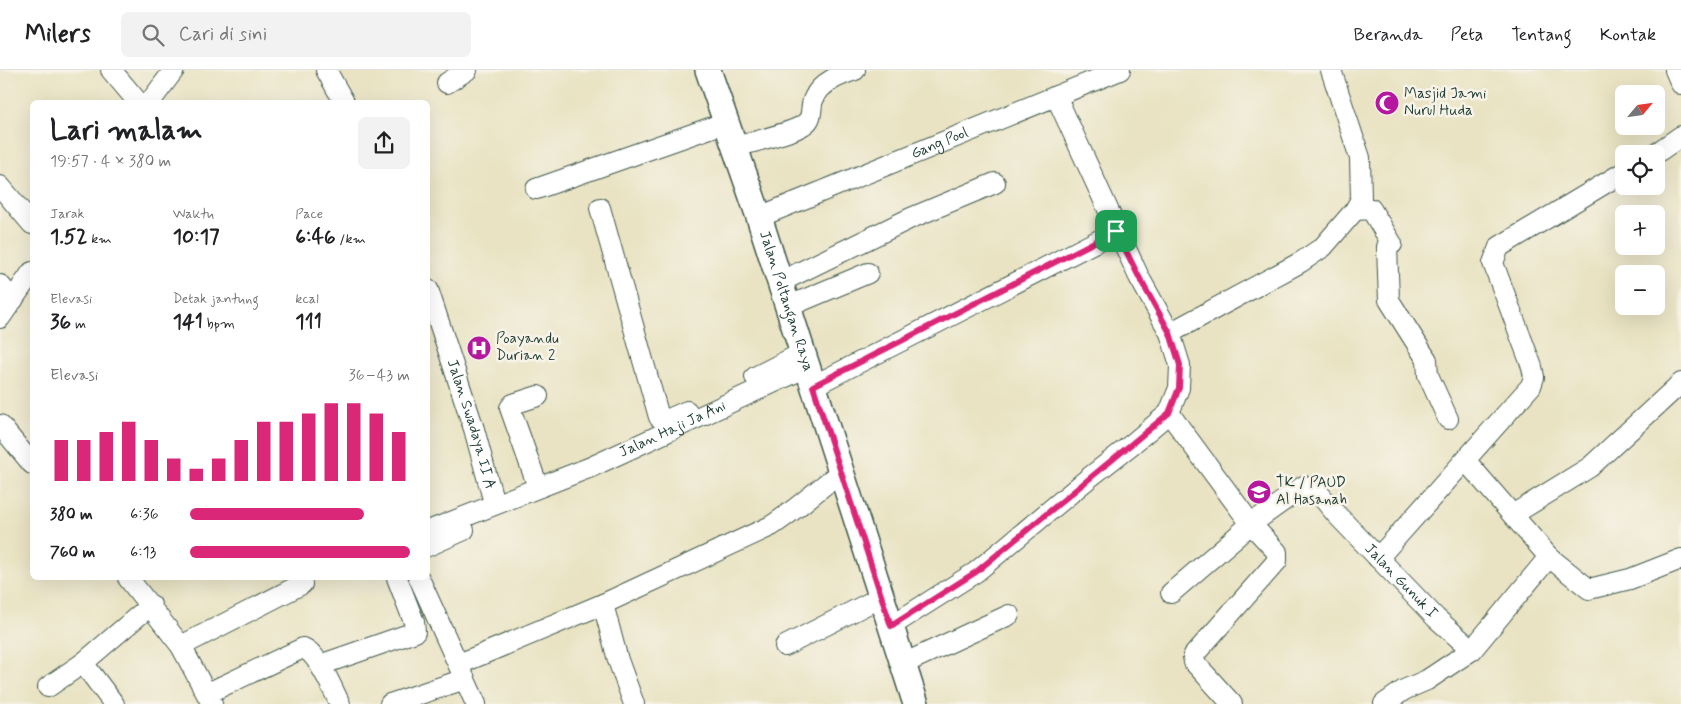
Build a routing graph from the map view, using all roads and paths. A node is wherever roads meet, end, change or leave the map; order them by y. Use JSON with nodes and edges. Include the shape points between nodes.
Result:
{"nodes":[{"id":1,"x":112,"y":70,"type":"edge"},
{"id":2,"x":174,"y":70,"type":"edge"},
{"id":3,"x":326,"y":70,"type":"edge"},
{"id":4,"x":467,"y":70,"type":"edge"},
{"id":5,"x":708,"y":70,"type":"edge"},
{"id":6,"x":855,"y":70,"type":"edge"},
{"id":7,"x":1120,"y":70,"type":"edge"},
{"id":8,"x":1332,"y":70,"type":"edge"},
{"id":9,"x":1675,"y":70,"type":"edge"},
{"id":10,"x":447,"y":83,"type":"dead end"},
{"id":11,"x":1681,"y":84,"type":"edge"},
{"id":12,"x":1056,"y":96,"type":"junction"},
{"id":13,"x":136,"y":100,"type":"edge"},
{"id":14,"x":152,"y":100,"type":"edge"},
{"id":15,"x":343,"y":100,"type":"edge"},
{"id":16,"x":727,"y":122,"type":"junction"},
{"id":17,"x":1680,"y":143,"type":"edge"},
{"id":18,"x":736,"y":147,"type":"junction"},
{"id":19,"x":1665,"y":150,"type":"edge"},
{"id":20,"x":1615,"y":177,"type":"edge"},
{"id":21,"x":995,"y":183,"type":"dead end"},
{"id":22,"x":0,"y":186,"type":"edge"},
{"id":23,"x":536,"y":189,"type":"dead end"},
{"id":24,"x":600,"y":208,"type":"dead end"},
{"id":25,"x":1355,"y":210,"type":"junction"},
{"id":26,"x":759,"y":217,"type":"junction"},
{"id":27,"x":30,"y":222,"type":"edge"},
{"id":28,"x":1116,"y":231,"type":"junction"},
{"id":29,"x":868,"y":273,"type":"dead end"},
{"id":30,"x":30,"y":274,"type":"edge"},
{"id":31,"x":780,"y":282,"type":"junction"},
{"id":32,"x":6,"y":292,"type":"edge"},
{"id":33,"x":430,"y":295,"type":"edge"},
{"id":34,"x":787,"y":307,"type":"junction"},
{"id":35,"x":0,"y":318,"type":"edge"},
{"id":36,"x":1170,"y":333,"type":"junction"},
{"id":37,"x":807,"y":369,"type":"junction"},
{"id":38,"x":1681,"y":383,"type":"edge"},
{"id":39,"x":538,"y":396,"type":"dead end"},
{"id":40,"x":1169,"y":413,"type":"junction"},
{"id":41,"x":1448,"y":419,"type":"dead end"},
{"id":42,"x":0,"y":425,"type":"edge"},
{"id":43,"x":1465,"y":460,"type":"junction"},
{"id":44,"x":30,"y":462,"type":"edge"},
{"id":45,"x":841,"y":472,"type":"junction"},
{"id":46,"x":538,"y":487,"type":"junction"},
{"id":47,"x":491,"y":511,"type":"junction"},
{"id":48,"x":1514,"y":514,"type":"junction"},
{"id":49,"x":1251,"y":524,"type":"junction"},
{"id":50,"x":430,"y":530,"type":"edge"},
{"id":51,"x":430,"y":545,"type":"edge"},
{"id":52,"x":1549,"y":557,"type":"junction"},
{"id":53,"x":1378,"y":558,"type":"junction"},
{"id":54,"x":1681,"y":559,"type":"edge"},
{"id":55,"x":130,"y":580,"type":"edge"},
{"id":56,"x":398,"y":580,"type":"edge"},
{"id":57,"x":420,"y":580,"type":"edge"},
{"id":58,"x":302,"y":584,"type":"dead end"},
{"id":59,"x":1171,"y":593,"type":"dead end"},
{"id":60,"x":881,"y":597,"type":"junction"},
{"id":61,"x":603,"y":604,"type":"junction"},
{"id":62,"x":151,"y":605,"type":"junction"},
{"id":63,"x":1009,"y":615,"type":"dead end"},
{"id":64,"x":891,"y":626,"type":"junction"},
{"id":65,"x":182,"y":646,"type":"junction"},
{"id":66,"x":784,"y":646,"type":"dead end"},
{"id":67,"x":1472,"y":650,"type":"junction"},
{"id":68,"x":83,"y":663,"type":"junction"},
{"id":69,"x":903,"y":664,"type":"junction"},
{"id":70,"x":320,"y":666,"type":"junction"},
{"id":71,"x":462,"y":671,"type":"junction"},
{"id":72,"x":48,"y":687,"type":"dead end"},
{"id":73,"x":210,"y":698,"type":"edge"},
{"id":74,"x":114,"y":704,"type":"edge"},
{"id":75,"x":340,"y":704,"type":"edge"},
{"id":76,"x":390,"y":704,"type":"edge"},
{"id":77,"x":476,"y":704,"type":"edge"},
{"id":78,"x":634,"y":704,"type":"edge"},
{"id":79,"x":916,"y":704,"type":"edge"},
{"id":80,"x":1232,"y":704,"type":"edge"},
{"id":81,"x":1384,"y":704,"type":"edge"}],
"edges":[{"from":1,"to":13,"type":"street"},
{"from":2,"to":14,"type":"street"},
{"from":3,"to":15,"type":"street"},
{"from":4,"to":10,"type":"street"},
{"from":5,"to":16,"type":"street","name":"Jalan Poltangan Raya"},
{"from":6,"to":18,"type":"street","via":[[820,87],[813,99],[812,115],[803,125]]},
{"from":7,"to":12,"type":"street","name":"Gang Pool"},
{"from":8,"to":25,"type":"street","via":[[1360,158],[1361,199]]},
{"from":9,"to":11,"type":"street"},
{"from":12,"to":26,"type":"street","name":"Gang Pool"},
{"from":12,"to":28,"type":"street"},
{"from":16,"to":18,"type":"street","name":"Jalan Poltangan Raya"},
{"from":16,"to":23,"type":"street"},
{"from":17,"to":19,"type":"street"},
{"from":18,"to":26,"type":"street","name":"Jalan Poltangan Raya"},
{"from":20,"to":43,"type":"street","via":[[1498,247],[1493,264],[1534,376],[1531,386]]},
{"from":21,"to":31,"type":"street","via":[[911,218]]},
{"from":22,"to":27,"type":"street"},
{"from":24,"to":37,"type":"street","via":[[659,417],[671,420]]},
{"from":25,"to":36,"type":"street","via":[[1323,246],[1301,262]]},
{"from":25,"to":41,"type":"street","via":[[1371,209],[1392,244],[1387,247],[1389,300],[1427,360],[1428,374]]},
{"from":26,"to":31,"type":"street","name":"Jalan Poltangan Raya"},
{"from":28,"to":36,"type":"street"},
{"from":28,"to":37,"type":"street"},
{"from":29,"to":34,"type":"street"},
{"from":30,"to":32,"type":"street"},
{"from":31,"to":34,"type":"street","name":"Jalan Poltangan Raya"},
{"from":32,"to":35,"type":"street"},
{"from":33,"to":47,"type":"street","name":"Jalan Swadaya II A","via":[[474,429]]},
{"from":34,"to":37,"type":"street","name":"Jalan Poltangan Raya"},
{"from":36,"to":40,"type":"street","via":[[1180,376]]},
{"from":37,"to":45,"type":"street","name":"Jalan Poltangan Raya"},
{"from":37,"to":46,"type":"street","name":"Jalan Haji Ja Ani","via":[[591,467]]},
{"from":38,"to":48,"type":"street","via":[[1590,467]]},
{"from":39,"to":46,"type":"street","via":[[510,408]]},
{"from":40,"to":49,"type":"street"},
{"from":40,"to":64,"type":"street","via":[[976,572]]},
{"from":42,"to":44,"type":"street"},
{"from":43,"to":48,"type":"street"},
{"from":43,"to":53,"type":"street"},
{"from":45,"to":60,"type":"street","name":"Jalan Poltangan Raya"},
{"from":45,"to":61,"type":"street","via":[[771,526]]},
{"from":46,"to":47,"type":"street","name":"Jalan Haji Ja Ani"},
{"from":47,"to":50,"type":"street","name":"Jalan Haji Ja Ani"},
{"from":47,"to":51,"type":"street"},
{"from":48,"to":52,"type":"street"},
{"from":49,"to":53,"type":"street","name":"Jalan Gunuk I","via":[[1308,485]]},
{"from":49,"to":59,"type":"street"},
{"from":49,"to":80,"type":"street","via":[[1275,548],[1277,562],[1193,656],[1194,662]]},
{"from":52,"to":54,"type":"street","via":[[1589,589],[1630,579]]},
{"from":52,"to":67,"type":"street"},
{"from":53,"to":67,"type":"street","name":"Jalan Gunuk I"},
{"from":55,"to":62,"type":"street"},
{"from":56,"to":70,"type":"street","via":[[415,632]]},
{"from":57,"to":71,"type":"street"},
{"from":58,"to":65,"type":"street"},
{"from":60,"to":64,"type":"street","name":"Jalan Poltangan Raya"},
{"from":60,"to":66,"type":"street"},
{"from":61,"to":71,"type":"street"},
{"from":61,"to":78,"type":"street"},
{"from":62,"to":65,"type":"street"},
{"from":62,"to":68,"type":"street"},
{"from":63,"to":69,"type":"street"},
{"from":64,"to":69,"type":"street","name":"Jalan Poltangan Raya"},
{"from":65,"to":73,"type":"street"},
{"from":67,"to":81,"type":"street"},
{"from":68,"to":72,"type":"street"},
{"from":68,"to":74,"type":"street"},
{"from":69,"to":79,"type":"street","name":"Jalan Poltangan Raya"},
{"from":70,"to":73,"type":"street","via":[[309,649],[303,648]]},
{"from":70,"to":75,"type":"street"},
{"from":71,"to":76,"type":"street"},
{"from":71,"to":77,"type":"street"}]}
